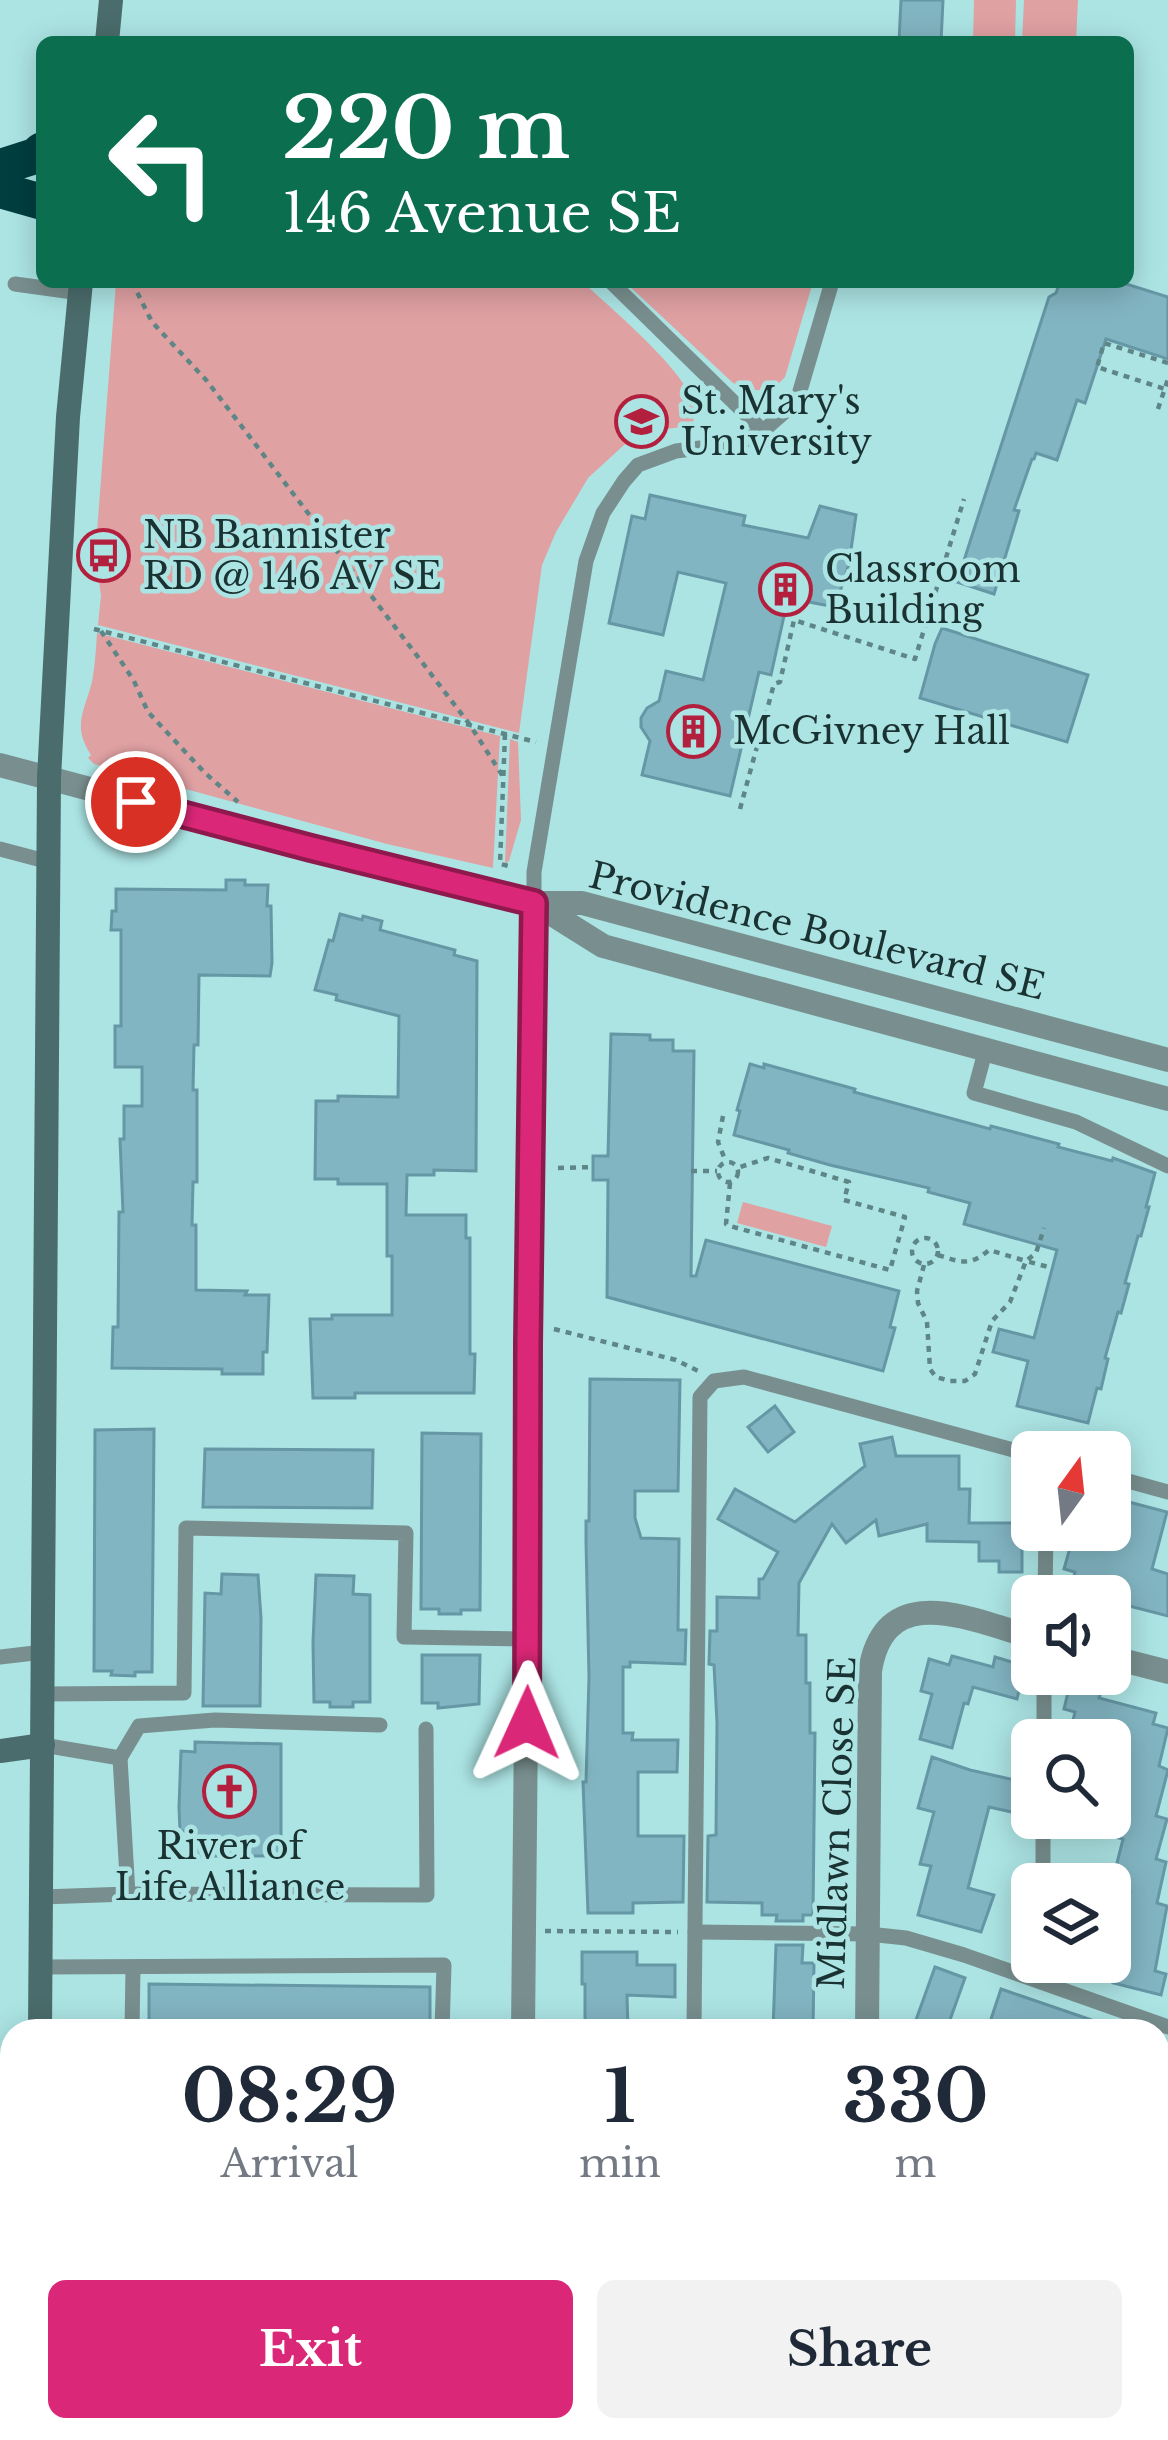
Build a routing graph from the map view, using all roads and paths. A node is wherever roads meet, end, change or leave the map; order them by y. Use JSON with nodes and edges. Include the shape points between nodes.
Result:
{"nodes":[{"id":1,"x":111,"y":0,"type":"edge"},
{"id":2,"x":108,"y":36,"type":"edge"},
{"id":3,"x":36,"y":155,"type":"edge"},
{"id":4,"x":0,"y":167,"type":"edge"},
{"id":5,"x":0,"y":190,"type":"edge"},
{"id":6,"x":36,"y":200,"type":"edge"},
{"id":7,"x":16,"y":284,"type":"dead end"},
{"id":8,"x":36,"y":285,"type":"edge"},
{"id":9,"x":80,"y":288,"type":"edge"},
{"id":10,"x":135,"y":288,"type":"edge"},
{"id":11,"x":617,"y":288,"type":"edge"},
{"id":12,"x":830,"y":288,"type":"edge"},
{"id":13,"x":1168,"y":363,"type":"edge"},
{"id":14,"x":1168,"y":379,"type":"edge"},
{"id":15,"x":1166,"y":390,"type":"edge"},
{"id":16,"x":1158,"y":410,"type":"dead end"},
{"id":17,"x":763,"y":431,"type":"junction"},
{"id":18,"x":964,"y":499,"type":"dead end"},
{"id":19,"x":470,"y":725,"type":"junction"},
{"id":20,"x":506,"y":734,"type":"junction"},
{"id":21,"x":555,"y":747,"type":"junction"},
{"id":22,"x":0,"y":765,"type":"edge"},
{"id":23,"x":49,"y":778,"type":"junction"},
{"id":24,"x":504,"y":778,"type":"junction"},
{"id":25,"x":238,"y":802,"type":"dead end"},
{"id":26,"x":740,"y":809,"type":"dead end"},
{"id":27,"x":0,"y":849,"type":"edge"},
{"id":28,"x":49,"y":862,"type":"junction"},
{"id":29,"x":534,"y":872,"type":"junction"},
{"id":30,"x":534,"y":903,"type":"junction"},
{"id":31,"x":985,"y":1052,"type":"junction"},
{"id":32,"x":1168,"y":1060,"type":"edge"},
{"id":33,"x":1168,"y":1100,"type":"edge"},
{"id":34,"x":723,"y":1116,"type":"dead end"},
{"id":35,"x":726,"y":1162,"type":"junction"},
{"id":36,"x":1168,"y":1166,"type":"edge"},
{"id":37,"x":593,"y":1167,"type":"dead end"},
{"id":38,"x":552,"y":1168,"type":"dead end"},
{"id":39,"x":737,"y":1168,"type":"junction"},
{"id":40,"x":692,"y":1171,"type":"dead end"},
{"id":41,"x":717,"y":1171,"type":"junction"},
{"id":42,"x":730,"y":1183,"type":"junction"},
{"id":43,"x":1045,"y":1228,"type":"dead end"},
{"id":44,"x":898,"y":1242,"type":"junction"},
{"id":45,"x":912,"y":1246,"type":"junction"},
{"id":46,"x":938,"y":1255,"type":"junction"},
{"id":47,"x":1026,"y":1261,"type":"junction"},
{"id":48,"x":924,"y":1265,"type":"junction"},
{"id":49,"x":1052,"y":1268,"type":"dead end"},
{"id":50,"x":548,"y":1327,"type":"dead end"},
{"id":51,"x":713,"y":1382,"type":"junction"},
{"id":52,"x":1011,"y":1449,"type":"edge"},
{"id":53,"x":1131,"y":1482,"type":"edge"},
{"id":54,"x":1168,"y":1492,"type":"edge"},
{"id":55,"x":1011,"y":1630,"type":"edge"},
{"id":56,"x":528,"y":1639,"type":"junction"},
{"id":57,"x":43,"y":1652,"type":"junction"},
{"id":58,"x":0,"y":1657,"type":"edge"},
{"id":59,"x":1131,"y":1662,"type":"edge"},
{"id":60,"x":1168,"y":1672,"type":"edge"},
{"id":61,"x":43,"y":1694,"type":"junction"},
{"id":62,"x":380,"y":1725,"type":"dead end"},
{"id":63,"x":426,"y":1729,"type":"dead end"},
{"id":64,"x":43,"y":1745,"type":"junction"},
{"id":65,"x":0,"y":1750,"type":"edge"},
{"id":66,"x":120,"y":1758,"type":"junction"},
{"id":67,"x":128,"y":1894,"type":"junction"},
{"id":68,"x":42,"y":1897,"type":"junction"},
{"id":69,"x":695,"y":1932,"type":"junction"},
{"id":70,"x":524,"y":1934,"type":"junction"},
{"id":71,"x":868,"y":1934,"type":"junction"},
{"id":72,"x":42,"y":1967,"type":"junction"},
{"id":73,"x":133,"y":1968,"type":"junction"},
{"id":74,"x":1042,"y":1984,"type":"joint"},
{"id":75,"x":40,"y":2019,"type":"edge"},
{"id":76,"x":132,"y":2019,"type":"edge"},
{"id":77,"x":442,"y":2019,"type":"edge"},
{"id":78,"x":523,"y":2019,"type":"edge"},
{"id":79,"x":694,"y":2019,"type":"edge"},
{"id":80,"x":867,"y":2019,"type":"edge"},
{"id":81,"x":1145,"y":2019,"type":"edge"}],
"edges":[{"from":1,"to":2,"type":"street"},
{"from":3,"to":4,"type":"highway"},
{"from":5,"to":6,"type":"highway"},
{"from":7,"to":8,"type":"lane"},
{"from":9,"to":23,"type":"street"},
{"from":10,"to":19,"type":"path","via":[[152,322],[207,380]]},
{"from":11,"to":17,"type":"lane"},
{"from":12,"to":17,"type":"lane","via":[[797,401]]},
{"from":13,"to":15,"type":"path","via":[[1104,343],[1097,367]]},
{"from":14,"to":15,"type":"path"},
{"from":15,"to":16,"type":"path"},
{"from":17,"to":21,"type":"lane","via":[[740,443],[655,456],[614,496],[586,560]]},
{"from":18,"to":26,"type":"path","via":[[915,658],[794,620]]},
{"from":19,"to":20,"type":"path"},
{"from":19,"to":24,"type":"path"},
{"from":19,"to":25,"type":"path","via":[[98,630],[148,712]]},
{"from":20,"to":21,"type":"path"},
{"from":20,"to":24,"type":"path"},
{"from":21,"to":29,"type":"lane"},
{"from":22,"to":23,"type":"street"},
{"from":23,"to":28,"type":"street"},
{"from":23,"to":30,"type":"street"},
{"from":24,"to":29,"type":"path","via":[[500,865]]},
{"from":27,"to":28,"type":"lane"},
{"from":28,"to":57,"type":"street"},
{"from":29,"to":30,"type":"lane"},
{"from":30,"to":31,"type":"street","name":"Providence Boulevard SE","via":[[603,946]]},
{"from":30,"to":32,"type":"street","name":"Providence Boulevard SE","via":[[582,904]]},
{"from":30,"to":56,"type":"street"},
{"from":31,"to":33,"type":"street","name":"Providence Boulevard SE"},
{"from":31,"to":36,"type":"lane","via":[[974,1093],[1076,1122]]},
{"from":34,"to":35,"type":"path","via":[[718,1142]]},
{"from":35,"to":39,"type":"path"},
{"from":35,"to":41,"type":"path"},
{"from":37,"to":38,"type":"path"},
{"from":39,"to":42,"type":"path"},
{"from":39,"to":44,"type":"path","via":[[767,1158],[849,1182],[844,1199],[905,1217]]},
{"from":40,"to":41,"type":"path"},
{"from":41,"to":42,"type":"path"},
{"from":42,"to":44,"type":"path","via":[[730,1226],[890,1270]]},
{"from":43,"to":47,"type":"path"},
{"from":44,"to":45,"type":"path"},
{"from":45,"to":46,"type":"path","via":[[931,1239]]},
{"from":45,"to":48,"type":"path"},
{"from":46,"to":47,"type":"path","via":[[965,1263],[989,1250]]},
{"from":46,"to":48,"type":"path"},
{"from":47,"to":48,"type":"path","via":[[1010,1302],[992,1321],[975,1374],[964,1381],[930,1370],[917,1291]]},
{"from":47,"to":49,"type":"path"},
{"from":50,"to":51,"type":"path","via":[[676,1360]]},
{"from":51,"to":52,"type":"lane","via":[[744,1377]]},
{"from":51,"to":69,"type":"lane","via":[[700,1397]]},
{"from":53,"to":54,"type":"lane"},
{"from":55,"to":71,"type":"street","name":"Midlawn Close SE","via":[[938,1611],[914,1613],[874,1647]]},
{"from":56,"to":61,"type":"lane","via":[[404,1637],[406,1533],[186,1528],[184,1693]]},
{"from":56,"to":70,"type":"street"},
{"from":57,"to":58,"type":"lane"},
{"from":57,"to":61,"type":"street"},
{"from":59,"to":60,"type":"street"},
{"from":61,"to":64,"type":"street"},
{"from":62,"to":66,"type":"lane","via":[[139,1726]]},
{"from":63,"to":67,"type":"lane","via":[[428,1895]]},
{"from":64,"to":65,"type":"street"},
{"from":64,"to":66,"type":"lane"},
{"from":64,"to":68,"type":"street"},
{"from":66,"to":67,"type":"lane"},
{"from":67,"to":68,"type":"lane"},
{"from":68,"to":72,"type":"street"},
{"from":69,"to":70,"type":"path"},
{"from":69,"to":71,"type":"lane"},
{"from":69,"to":79,"type":"lane"},
{"from":70,"to":78,"type":"street"},
{"from":71,"to":74,"type":"lane","via":[[906,1938]]},
{"from":71,"to":80,"type":"street","name":"Midlawn Close SE"},
{"from":72,"to":73,"type":"lane"},
{"from":72,"to":75,"type":"street"},
{"from":73,"to":76,"type":"lane"},
{"from":73,"to":77,"type":"lane","via":[[444,1965]]},
{"from":74,"to":81,"type":"lane"}]}
